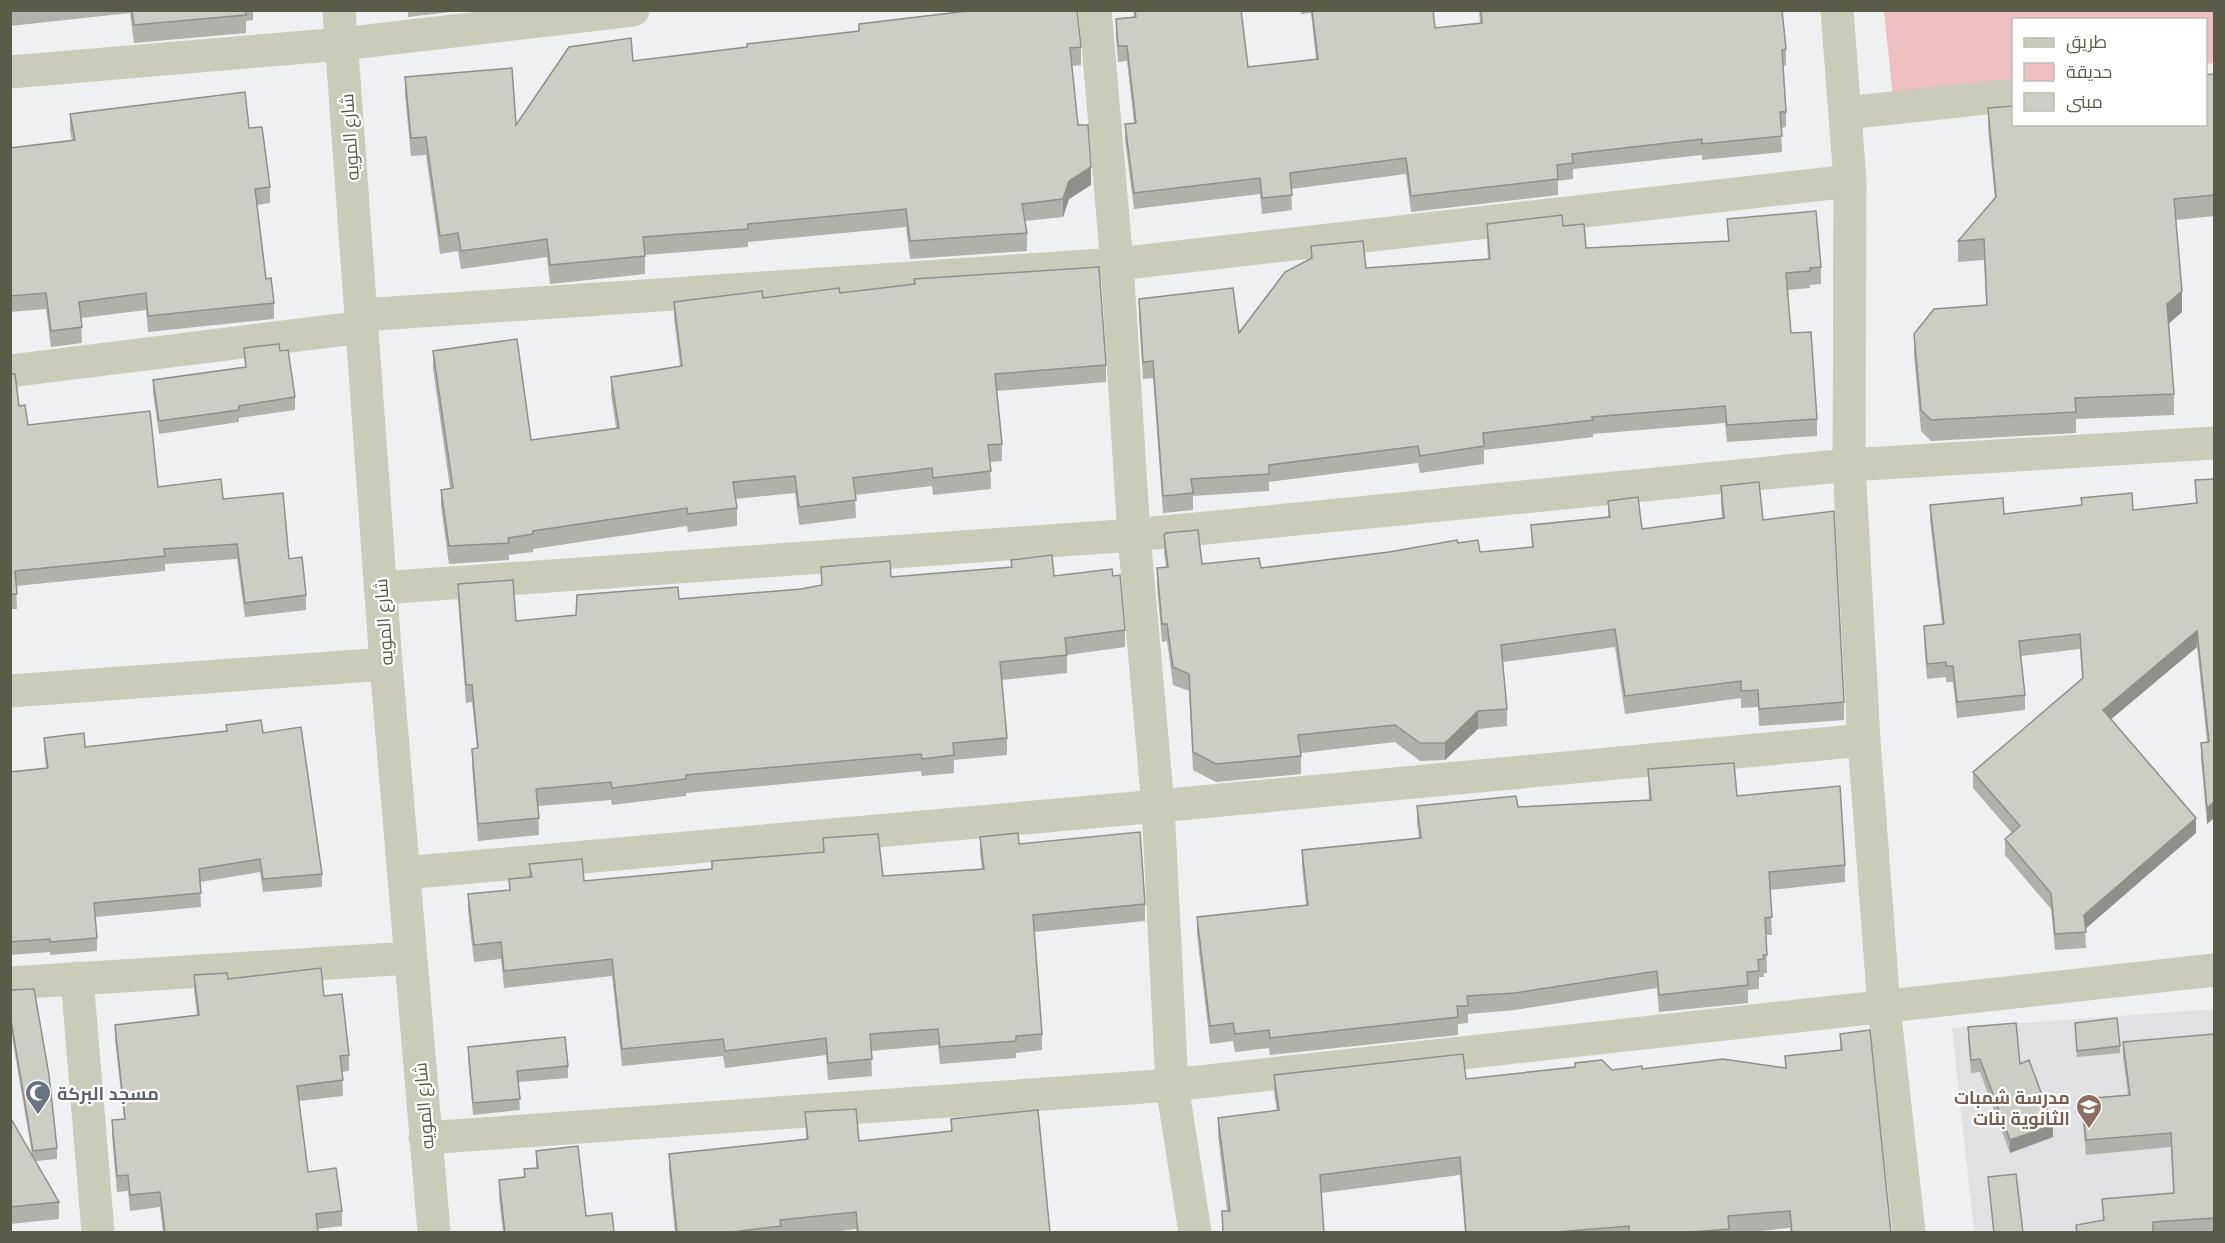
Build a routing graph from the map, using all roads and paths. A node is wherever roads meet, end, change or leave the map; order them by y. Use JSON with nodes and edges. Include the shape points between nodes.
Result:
{"nodes":[{"id":1,"x":339,"y":10,"type":"edge"},
{"id":2,"x":633,"y":10,"type":"edge"},
{"id":3,"x":1095,"y":10,"type":"edge"},
{"id":4,"x":1838,"y":10,"type":"edge"},
{"id":5,"x":342,"y":44,"type":"junction"},
{"id":6,"x":10,"y":72,"type":"edge"},
{"id":7,"x":2012,"y":95,"type":"edge"},
{"id":8,"x":1846,"y":113,"type":"junction"},
{"id":9,"x":1850,"y":181,"type":"junction"},
{"id":10,"x":1117,"y":264,"type":"junction"},
{"id":11,"x":362,"y":321,"type":"junction"},
{"id":12,"x":10,"y":371,"type":"edge"},
{"id":13,"x":2214,"y":443,"type":"edge"},
{"id":14,"x":1850,"y":465,"type":"junction"},
{"id":15,"x":1134,"y":535,"type":"junction"},
{"id":16,"x":380,"y":588,"type":"junction"},
{"id":17,"x":386,"y":664,"type":"junction"},
{"id":18,"x":10,"y":691,"type":"edge"},
{"id":19,"x":1864,"y":740,"type":"junction"},
{"id":20,"x":1158,"y":806,"type":"junction"},
{"id":21,"x":404,"y":873,"type":"junction"},
{"id":22,"x":410,"y":958,"type":"junction"},
{"id":23,"x":2214,"y":970,"type":"edge"},
{"id":24,"x":77,"y":978,"type":"junction"},
{"id":25,"x":10,"y":983,"type":"edge"},
{"id":26,"x":1884,"y":1007,"type":"junction"},
{"id":27,"x":1172,"y":1085,"type":"junction"},
{"id":28,"x":426,"y":1138,"type":"junction"},
{"id":29,"x":98,"y":1233,"type":"edge"},
{"id":30,"x":434,"y":1233,"type":"edge"},
{"id":31,"x":1195,"y":1233,"type":"edge"},
{"id":32,"x":1909,"y":1233,"type":"edge"}],
"edges":[{"from":1,"to":5,"type":"street","name":"شارع المويه"},
{"from":2,"to":5,"type":"street"},
{"from":3,"to":10,"type":"street"},
{"from":4,"to":8,"type":"street"},
{"from":5,"to":6,"type":"street"},
{"from":5,"to":11,"type":"street","name":"شارع المويه"},
{"from":7,"to":8,"type":"street"},
{"from":8,"to":9,"type":"street"},
{"from":9,"to":10,"type":"street"},
{"from":9,"to":14,"type":"street"},
{"from":10,"to":11,"type":"street"},
{"from":10,"to":15,"type":"street"},
{"from":11,"to":12,"type":"street"},
{"from":11,"to":16,"type":"street","name":"شارع المويه"},
{"from":13,"to":14,"type":"street"},
{"from":14,"to":15,"type":"street"},
{"from":14,"to":19,"type":"street"},
{"from":15,"to":16,"type":"street"},
{"from":15,"to":20,"type":"street"},
{"from":16,"to":17,"type":"street","name":"شارع المويه"},
{"from":17,"to":18,"type":"street"},
{"from":17,"to":21,"type":"street","name":"شارع المويه"},
{"from":19,"to":20,"type":"street"},
{"from":19,"to":26,"type":"street"},
{"from":20,"to":21,"type":"street"},
{"from":20,"to":27,"type":"street"},
{"from":21,"to":22,"type":"street","name":"شارع المويه"},
{"from":22,"to":24,"type":"street"},
{"from":22,"to":28,"type":"street","name":"شارع المويه"},
{"from":23,"to":26,"type":"street"},
{"from":24,"to":25,"type":"street"},
{"from":24,"to":29,"type":"street"},
{"from":26,"to":27,"type":"street"},
{"from":26,"to":32,"type":"street"},
{"from":27,"to":28,"type":"street"},
{"from":27,"to":31,"type":"street"},
{"from":28,"to":30,"type":"street","name":"شارع المويه"}]}
